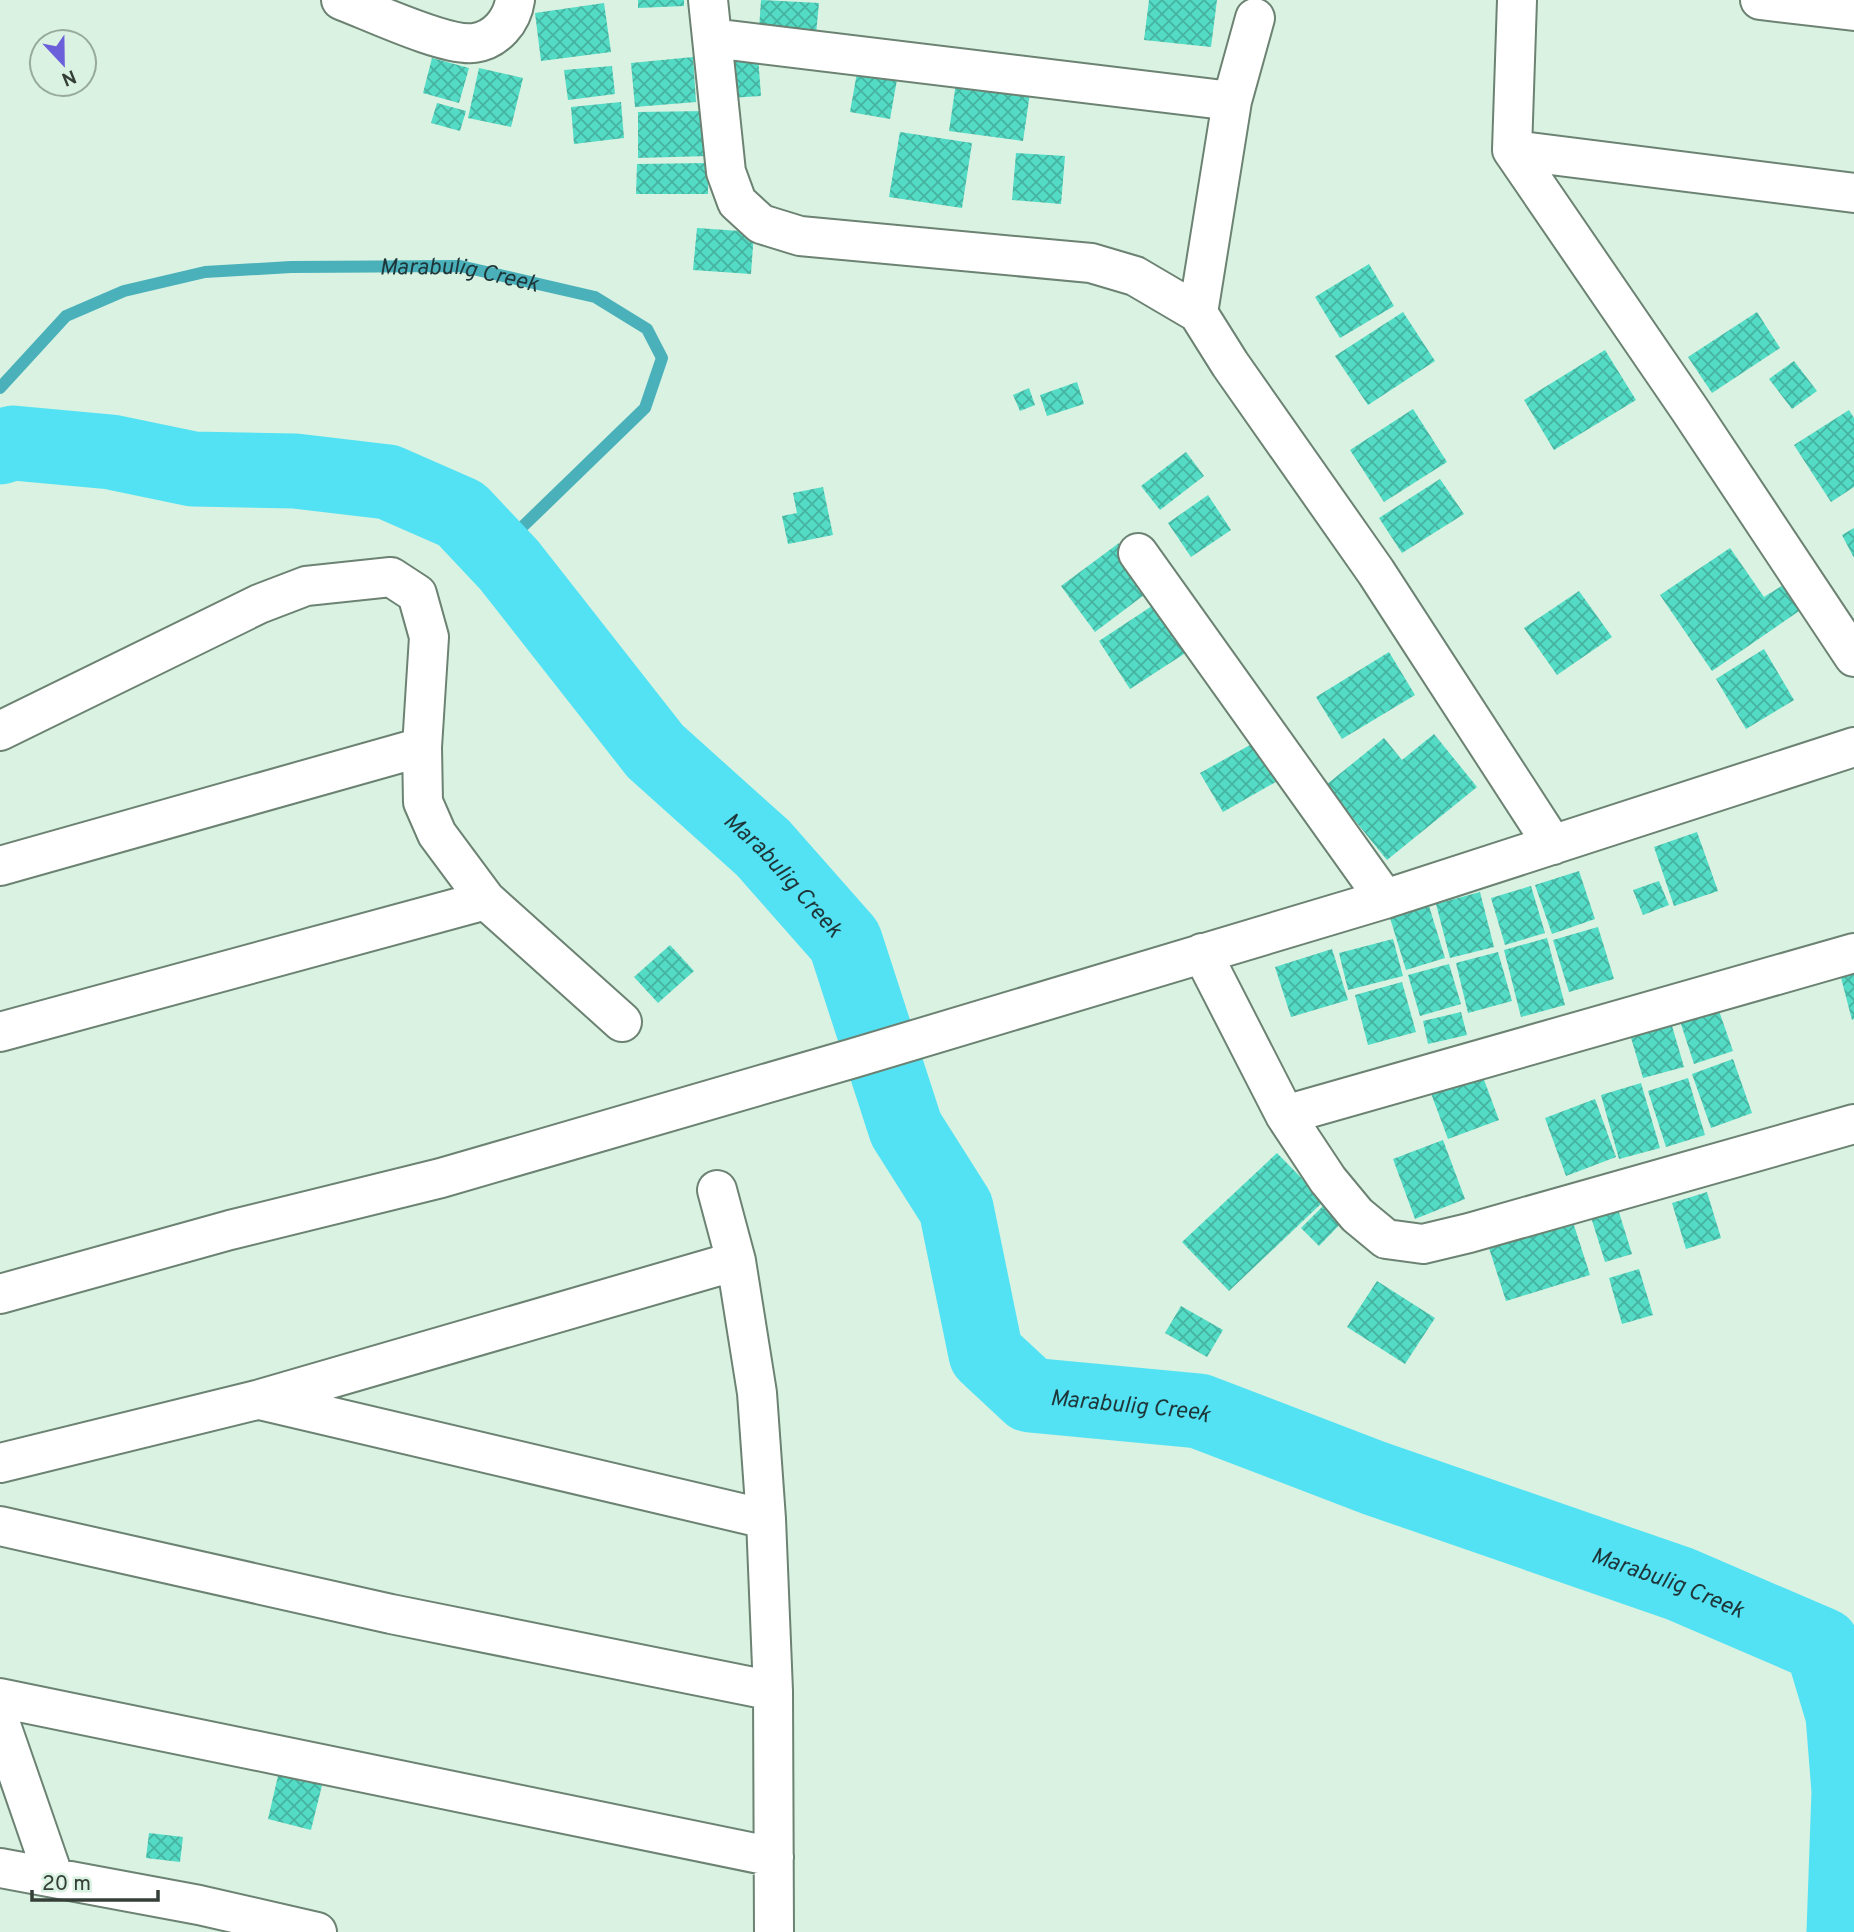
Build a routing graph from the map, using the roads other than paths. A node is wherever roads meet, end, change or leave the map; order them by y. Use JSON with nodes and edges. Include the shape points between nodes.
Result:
{"nodes":[{"id":1,"x":341,"y":0,"type":"edge"},
{"id":2,"x":515,"y":0,"type":"edge"},
{"id":3,"x":708,"y":0,"type":"edge"},
{"id":4,"x":1517,"y":0,"type":"edge"},
{"id":5,"x":1760,"y":0,"type":"edge"},
{"id":6,"x":1854,"y":11,"type":"edge"},
{"id":7,"x":1255,"y":18,"type":"dead end"},
{"id":8,"x":712,"y":38,"type":"junction"},
{"id":9,"x":1233,"y":101,"type":"junction"},
{"id":10,"x":1512,"y":150,"type":"junction"},
{"id":11,"x":1854,"y":193,"type":"edge"},
{"id":12,"x":1198,"y":313,"type":"junction"},
{"id":13,"x":1138,"y":553,"type":"dead end"},
{"id":14,"x":1854,"y":657,"type":"edge"},
{"id":15,"x":0,"y":731,"type":"edge"},
{"id":16,"x":422,"y":747,"type":"junction"},
{"id":17,"x":1854,"y":747,"type":"edge"},
{"id":18,"x":1553,"y":845,"type":"junction"},
{"id":19,"x":0,"y":866,"type":"edge"},
{"id":20,"x":1385,"y":899,"type":"junction"},
{"id":21,"x":486,"y":900,"type":"junction"},
{"id":22,"x":1202,"y":953,"type":"junction"},
{"id":23,"x":1854,"y":953,"type":"edge"},
{"id":24,"x":622,"y":1022,"type":"dead end"},
{"id":25,"x":0,"y":1032,"type":"edge"},
{"id":26,"x":1285,"y":1115,"type":"junction"},
{"id":27,"x":1854,"y":1124,"type":"edge"},
{"id":28,"x":716,"y":1190,"type":"dead end"},
{"id":29,"x":736,"y":1261,"type":"junction"},
{"id":30,"x":0,"y":1294,"type":"edge"},
{"id":31,"x":257,"y":1400,"type":"junction"},
{"id":32,"x":0,"y":1463,"type":"edge"},
{"id":33,"x":766,"y":1519,"type":"junction"},
{"id":34,"x":0,"y":1526,"type":"edge"},
{"id":35,"x":773,"y":1691,"type":"junction"},
{"id":36,"x":0,"y":1698,"type":"edge"},
{"id":37,"x":0,"y":1722,"type":"edge"},
{"id":38,"x":774,"y":1857,"type":"junction"},
{"id":39,"x":0,"y":1868,"type":"edge"},
{"id":40,"x":54,"y":1878,"type":"junction"},
{"id":41,"x":245,"y":1924,"type":"edge"},
{"id":42,"x":317,"y":1932,"type":"edge"},
{"id":43,"x":774,"y":1932,"type":"edge"}],
"edges":[{"from":1,"to":2,"type":"street","via":[[443,39],[474,43],[501,32]]},
{"from":3,"to":8,"type":"street"},
{"from":4,"to":10,"type":"street"},
{"from":5,"to":6,"type":"street"},
{"from":7,"to":9,"type":"street"},
{"from":8,"to":9,"type":"street"},
{"from":8,"to":12,"type":"street","via":[[726,172],[737,202],[761,224],[800,236],[1091,263],[1135,276]]},
{"from":9,"to":12,"type":"street"},
{"from":10,"to":11,"type":"street"},
{"from":10,"to":14,"type":"street"},
{"from":12,"to":18,"type":"street","via":[[1376,572]]},
{"from":13,"to":20,"type":"street"},
{"from":15,"to":16,"type":"street","via":[[258,604],[306,586],[391,577],[416,594],[429,637]]},
{"from":16,"to":19,"type":"street"},
{"from":16,"to":21,"type":"street","via":[[423,802],[437,834]]},
{"from":17,"to":18,"type":"street"},
{"from":18,"to":20,"type":"street"},
{"from":20,"to":22,"type":"street"},
{"from":21,"to":24,"type":"street"},
{"from":21,"to":25,"type":"street"},
{"from":22,"to":26,"type":"street"},
{"from":22,"to":30,"type":"street","via":[[441,1178]]},
{"from":23,"to":26,"type":"street"},
{"from":26,"to":27,"type":"street","via":[[1357,1214],[1386,1239],[1423,1244]]},
{"from":28,"to":29,"type":"street"},
{"from":29,"to":31,"type":"street"},
{"from":29,"to":33,"type":"street","via":[[757,1393]]},
{"from":31,"to":32,"type":"street"},
{"from":31,"to":33,"type":"street"},
{"from":33,"to":35,"type":"street"},
{"from":34,"to":35,"type":"street","via":[[391,1614]]},
{"from":35,"to":38,"type":"street"},
{"from":36,"to":38,"type":"street"},
{"from":37,"to":40,"type":"street"},
{"from":38,"to":43,"type":"street"},
{"from":39,"to":40,"type":"street"},
{"from":40,"to":41,"type":"street"},
{"from":41,"to":42,"type":"street"}]}
